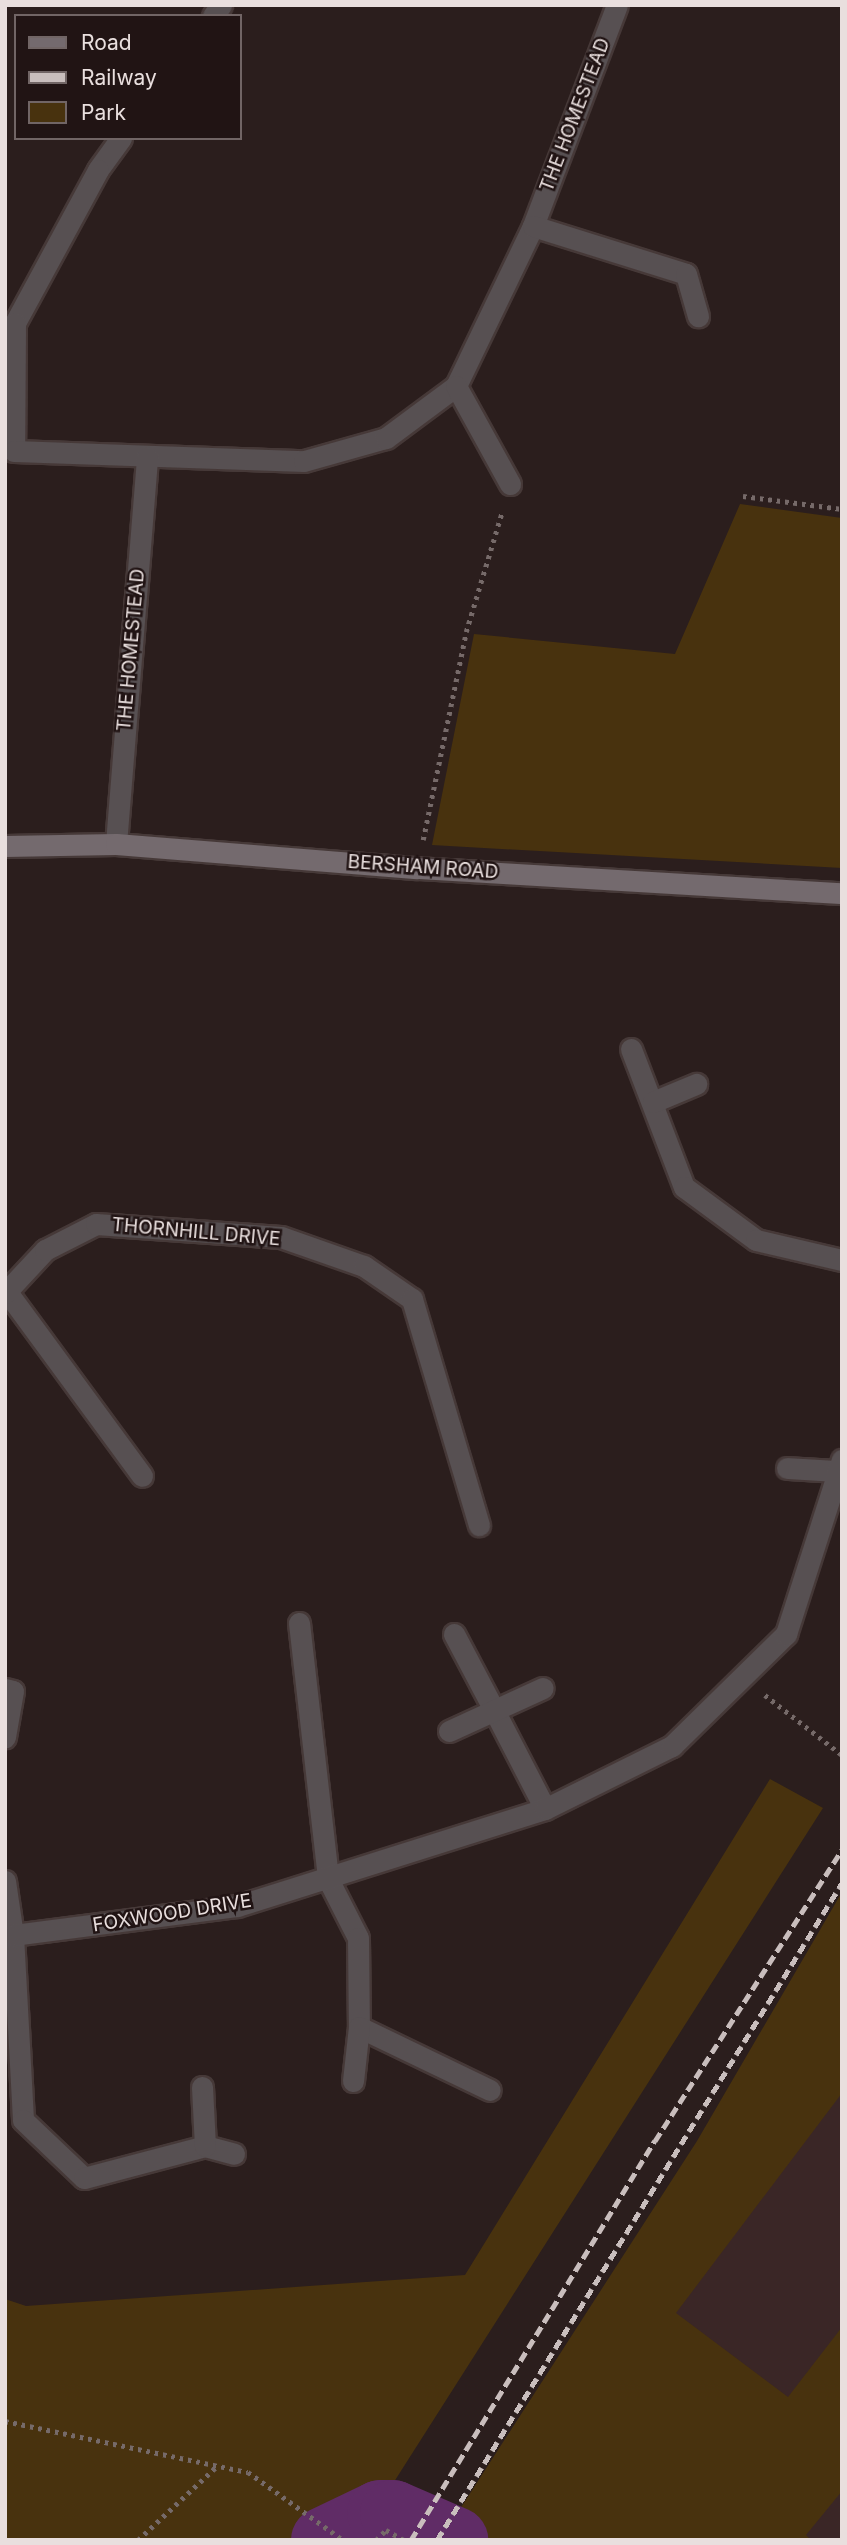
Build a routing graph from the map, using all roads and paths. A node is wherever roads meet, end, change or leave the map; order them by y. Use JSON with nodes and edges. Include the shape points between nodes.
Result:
{"nodes":[{"id":1,"x":617,"y":5,"type":"edge"},
{"id":2,"x":120,"y":140,"type":"edge"},
{"id":3,"x":533,"y":226,"type":"junction"},
{"id":4,"x":698,"y":316,"type":"dead end"},
{"id":5,"x":456,"y":386,"type":"junction"},
{"id":6,"x":10,"y":451,"type":"edge"},
{"id":7,"x":147,"y":457,"type":"junction"},
{"id":8,"x":510,"y":484,"type":"joint"},
{"id":9,"x":743,"y":496,"type":"dead end"},
{"id":10,"x":842,"y":509,"type":"edge"},
{"id":11,"x":116,"y":844,"type":"junction"},
{"id":12,"x":5,"y":846,"type":"edge"},
{"id":13,"x":417,"y":868,"type":"junction"},
{"id":14,"x":842,"y":893,"type":"edge"},
{"id":15,"x":631,"y":1049,"type":"dead end"},
{"id":16,"x":696,"y":1084,"type":"dead end"},
{"id":17,"x":653,"y":1102,"type":"junction"},
{"id":18,"x":842,"y":1260,"type":"edge"},
{"id":19,"x":6,"y":1292,"type":"edge"},
{"id":20,"x":840,"y":1466,"type":"edge"},
{"id":21,"x":787,"y":1468,"type":"dead end"},
{"id":22,"x":142,"y":1476,"type":"dead end"},
{"id":23,"x":479,"y":1525,"type":"dead end"},
{"id":24,"x":299,"y":1622,"type":"dead end"},
{"id":25,"x":454,"y":1634,"type":"dead end"},
{"id":26,"x":743,"y":1677,"type":"junction"},
{"id":27,"x":543,"y":1688,"type":"dead end"},
{"id":28,"x":5,"y":1689,"type":"edge"},
{"id":29,"x":494,"y":1710,"type":"junction"},
{"id":30,"x":449,"y":1731,"type":"dead end"},
{"id":31,"x":5,"y":1737,"type":"edge"},
{"id":32,"x":842,"y":1755,"type":"edge"},
{"id":33,"x":545,"y":1809,"type":"junction"},
{"id":34,"x":328,"y":1879,"type":"junction"},
{"id":35,"x":5,"y":1881,"type":"edge"},
{"id":36,"x":13,"y":1935,"type":"junction"},
{"id":37,"x":359,"y":2027,"type":"junction"},
{"id":38,"x":353,"y":2081,"type":"dead end"},
{"id":39,"x":202,"y":2087,"type":"dead end"},
{"id":40,"x":490,"y":2090,"type":"dead end"},
{"id":41,"x":205,"y":2146,"type":"junction"},
{"id":42,"x":234,"y":2154,"type":"dead end"},
{"id":43,"x":5,"y":2421,"type":"edge"},
{"id":44,"x":217,"y":2466,"type":"junction"},
{"id":45,"x":138,"y":2540,"type":"edge"},
{"id":46,"x":343,"y":2540,"type":"edge"},
{"id":47,"x":376,"y":2540,"type":"edge"},
{"id":48,"x":404,"y":2540,"type":"edge"}],
"edges":[{"from":1,"to":3,"type":"street","name":"THE HOMESTEAD"},
{"from":2,"to":6,"type":"street","name":"THE HOMESTEAD","via":[[97,170],[15,323]]},
{"from":3,"to":4,"type":"street","via":[[686,274]]},
{"from":3,"to":5,"type":"street","name":"THE HOMESTEAD"},
{"from":5,"to":7,"type":"street","name":"THE HOMESTEAD","via":[[386,438],[303,461]]},
{"from":5,"to":8,"type":"street"},
{"from":6,"to":7,"type":"street","name":"THE HOMESTEAD"},
{"from":7,"to":11,"type":"street","name":"THE HOMESTEAD"},
{"from":8,"to":13,"type":"path","via":[[466,632]]},
{"from":9,"to":10,"type":"path"},
{"from":11,"to":12,"type":"main road","name":"BERSHAM ROAD"},
{"from":11,"to":13,"type":"main road","name":"BERSHAM ROAD"},
{"from":13,"to":14,"type":"main road","name":"BERSHAM ROAD"},
{"from":15,"to":17,"type":"street"},
{"from":16,"to":17,"type":"street"},
{"from":17,"to":18,"type":"street","via":[[684,1187],[756,1240]]},
{"from":19,"to":22,"type":"street"},
{"from":19,"to":23,"type":"street","name":"THORNHILL DRIVE","via":[[45,1250],[96,1224],[281,1237],[364,1266],[412,1299]]},
{"from":20,"to":21,"type":"street","name":"FOXWOOD DRIVE"},
{"from":20,"to":26,"type":"street","name":"FOXWOOD DRIVE","via":[[786,1634]]},
{"from":24,"to":34,"type":"street"},
{"from":25,"to":29,"type":"street"},
{"from":26,"to":32,"type":"path"},
{"from":26,"to":33,"type":"street","name":"FOXWOOD DRIVE","via":[[672,1746]]},
{"from":27,"to":29,"type":"street"},
{"from":28,"to":31,"type":"street","via":[[13,1691]]},
{"from":29,"to":30,"type":"street"},
{"from":29,"to":33,"type":"street"},
{"from":33,"to":34,"type":"street","name":"FOXWOOD DRIVE"},
{"from":34,"to":36,"type":"street","name":"FOXWOOD DRIVE","via":[[237,1906]]},
{"from":34,"to":37,"type":"street","via":[[358,1938]]},
{"from":35,"to":36,"type":"street"},
{"from":36,"to":41,"type":"street","via":[[23,2120],[84,2179]]},
{"from":37,"to":38,"type":"street"},
{"from":37,"to":40,"type":"street"},
{"from":39,"to":41,"type":"street"},
{"from":41,"to":42,"type":"street"},
{"from":43,"to":44,"type":"path"},
{"from":44,"to":45,"type":"path"},
{"from":44,"to":46,"type":"path","via":[[248,2472]]},
{"from":47,"to":48,"type":"path","via":[[386,2530]]}]}
